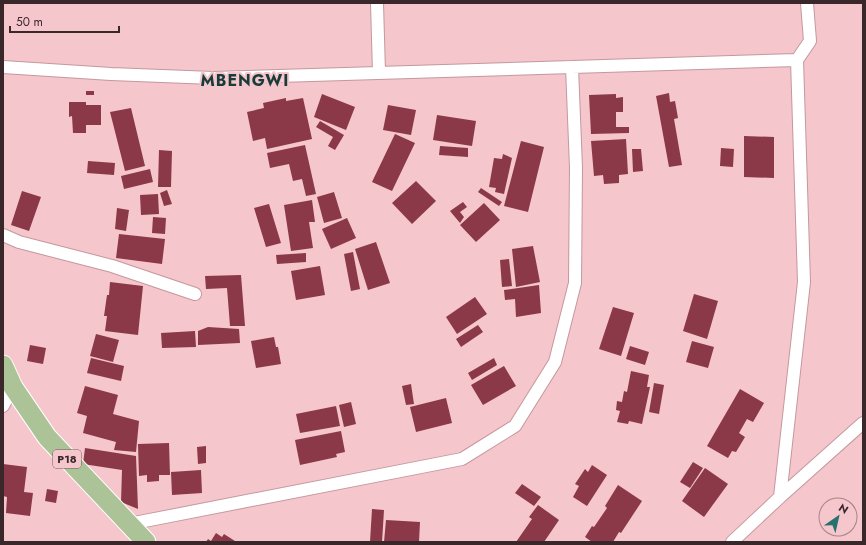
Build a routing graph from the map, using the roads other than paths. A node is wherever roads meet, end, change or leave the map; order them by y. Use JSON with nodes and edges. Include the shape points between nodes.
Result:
{"nodes":[{"id":1,"x":377,"y":3,"type":"edge"},
{"id":2,"x":807,"y":3,"type":"edge"},
{"id":3,"x":797,"y":60,"type":"junction"},
{"id":4,"x":3,"y":67,"type":"edge"},
{"id":5,"x":572,"y":67,"type":"junction"},
{"id":6,"x":379,"y":73,"type":"junction"},
{"id":7,"x":3,"y":235,"type":"edge"},
{"id":8,"x":195,"y":294,"type":"dead end"},
{"id":9,"x":3,"y":365,"type":"edge"},
{"id":10,"x":13,"y":387,"type":"junction"},
{"id":11,"x":3,"y":406,"type":"edge"},
{"id":12,"x":863,"y":423,"type":"edge"},
{"id":13,"x":780,"y":497,"type":"junction"},
{"id":14,"x":129,"y":524,"type":"junction"},
{"id":15,"x":146,"y":542,"type":"edge"},
{"id":16,"x":732,"y":542,"type":"edge"}],
"edges":[{"from":1,"to":6,"type":"street"},
{"from":2,"to":3,"type":"street","via":[[810,41]]},
{"from":3,"to":5,"type":"street"},
{"from":3,"to":13,"type":"street","via":[[804,282]]},
{"from":4,"to":6,"type":"street","via":[[213,78]]},
{"from":5,"to":6,"type":"street"},
{"from":5,"to":14,"type":"street","via":[[576,168],[575,283],[554,362],[515,426],[462,459]]},
{"from":7,"to":8,"type":"street","via":[[19,242],[112,266]]},
{"from":9,"to":10,"type":"main road","number":"P18"},
{"from":10,"to":11,"type":"street"},
{"from":10,"to":14,"type":"main road","number":"P18","via":[[47,437]]},
{"from":12,"to":13,"type":"street"},
{"from":13,"to":16,"type":"street"},
{"from":14,"to":15,"type":"main road","number":"P18"}]}
